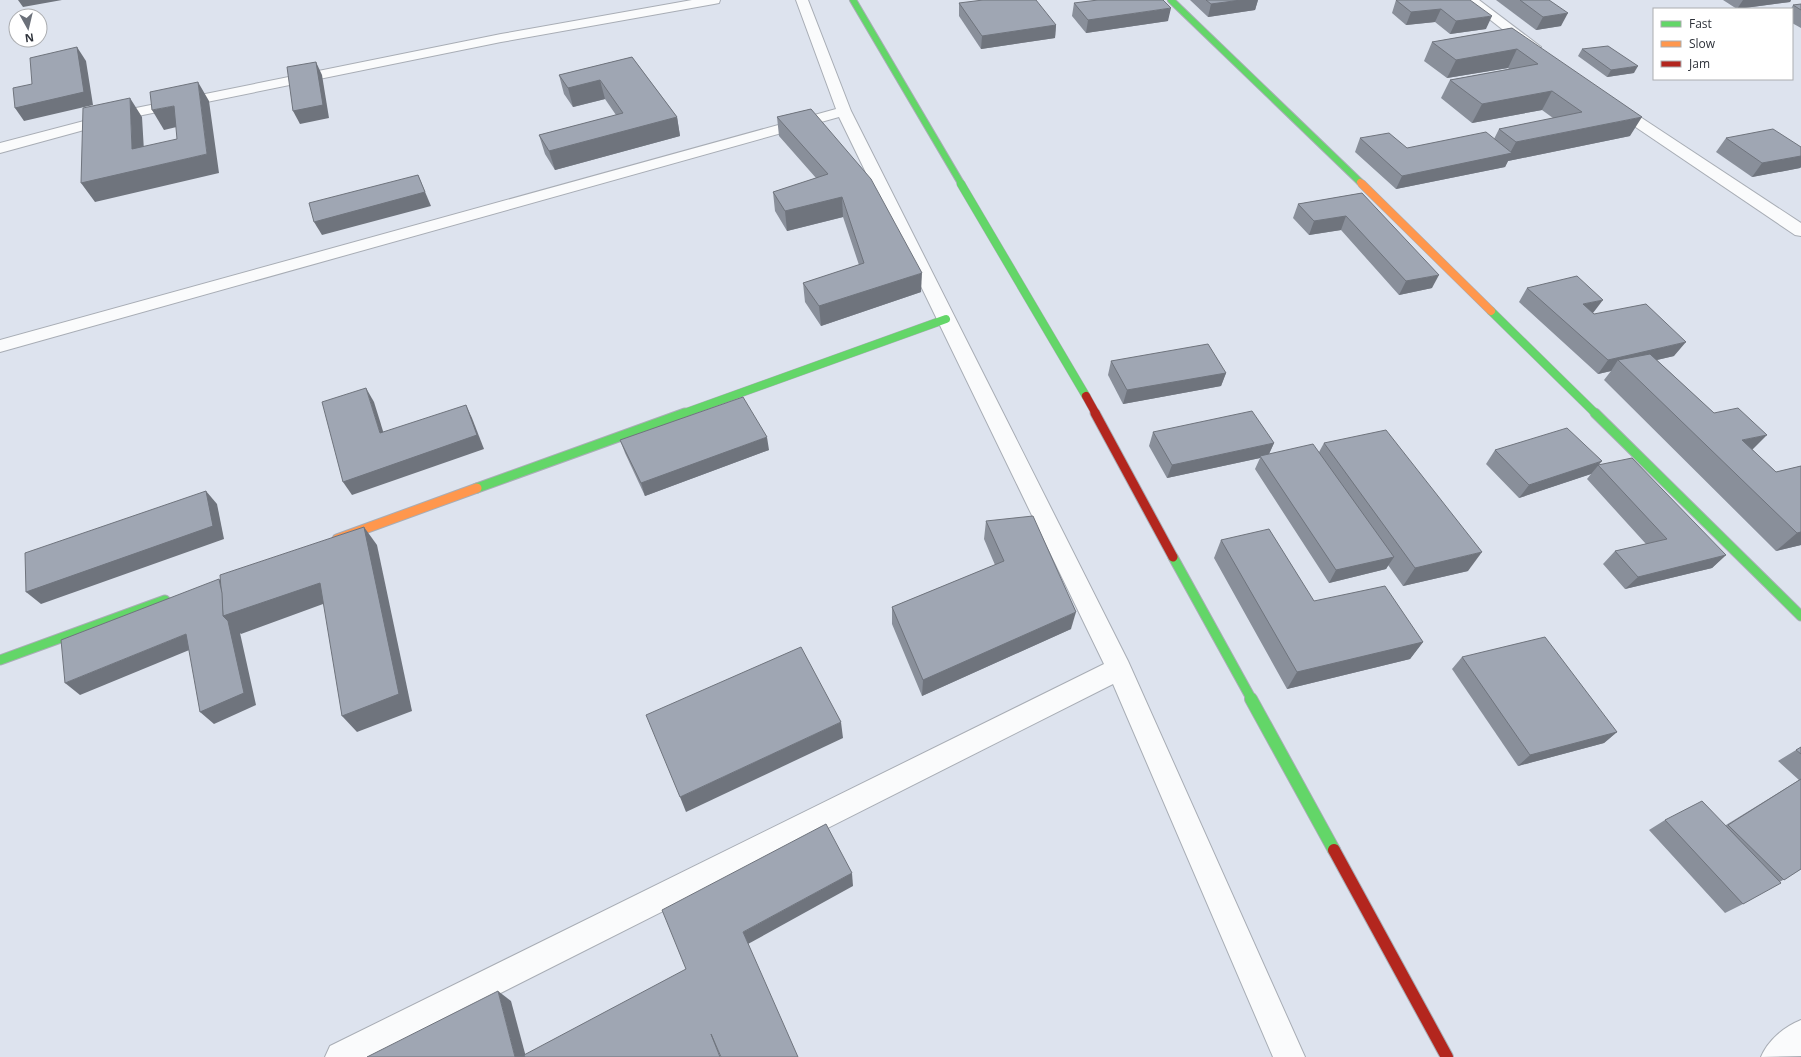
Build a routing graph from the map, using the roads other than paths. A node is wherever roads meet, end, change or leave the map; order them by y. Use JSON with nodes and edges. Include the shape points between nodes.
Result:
{"nodes":[{"id":1,"x":714,"y":0,"type":"edge"},
{"id":2,"x":802,"y":0,"type":"edge"},
{"id":3,"x":853,"y":0,"type":"edge"},
{"id":4,"x":1171,"y":0,"type":"edge"},
{"id":5,"x":1471,"y":0,"type":"edge"},
{"id":6,"x":1545,"y":55,"type":"edge"},
{"id":7,"x":1601,"y":96,"type":"edge"},
{"id":8,"x":844,"y":111,"type":"junction"},
{"id":9,"x":0,"y":148,"type":"edge"},
{"id":10,"x":1801,"y":232,"type":"edge"},
{"id":11,"x":946,"y":320,"type":"junction"},
{"id":12,"x":0,"y":346,"type":"edge"},
{"id":13,"x":330,"y":541,"type":"edge"},
{"id":14,"x":173,"y":598,"type":"edge"},
{"id":15,"x":1801,"y":616,"type":"edge"},
{"id":16,"x":0,"y":660,"type":"edge"},
{"id":17,"x":1119,"y":669,"type":"junction"},
{"id":18,"x":1801,"y":1035,"type":"edge"},
{"id":19,"x":341,"y":1057,"type":"edge"},
{"id":20,"x":1289,"y":1057,"type":"edge"},
{"id":21,"x":1447,"y":1057,"type":"edge"},
{"id":22,"x":1777,"y":1057,"type":"edge"}],
"edges":[{"from":1,"to":9,"type":"street","via":[[493,40],[126,114]]},
{"from":2,"to":8,"type":"street"},
{"from":3,"to":21,"type":"street","via":[[1080,386]]},
{"from":4,"to":15,"type":"street","via":[[1331,153]]},
{"from":5,"to":6,"type":"street"},
{"from":7,"to":10,"type":"street"},
{"from":8,"to":11,"type":"street"},
{"from":8,"to":12,"type":"street"},
{"from":11,"to":13,"type":"street"},
{"from":11,"to":17,"type":"street"},
{"from":14,"to":16,"type":"street"},
{"from":17,"to":19,"type":"street"},
{"from":17,"to":20,"type":"street"},
{"from":18,"to":22,"type":"street"}]}
